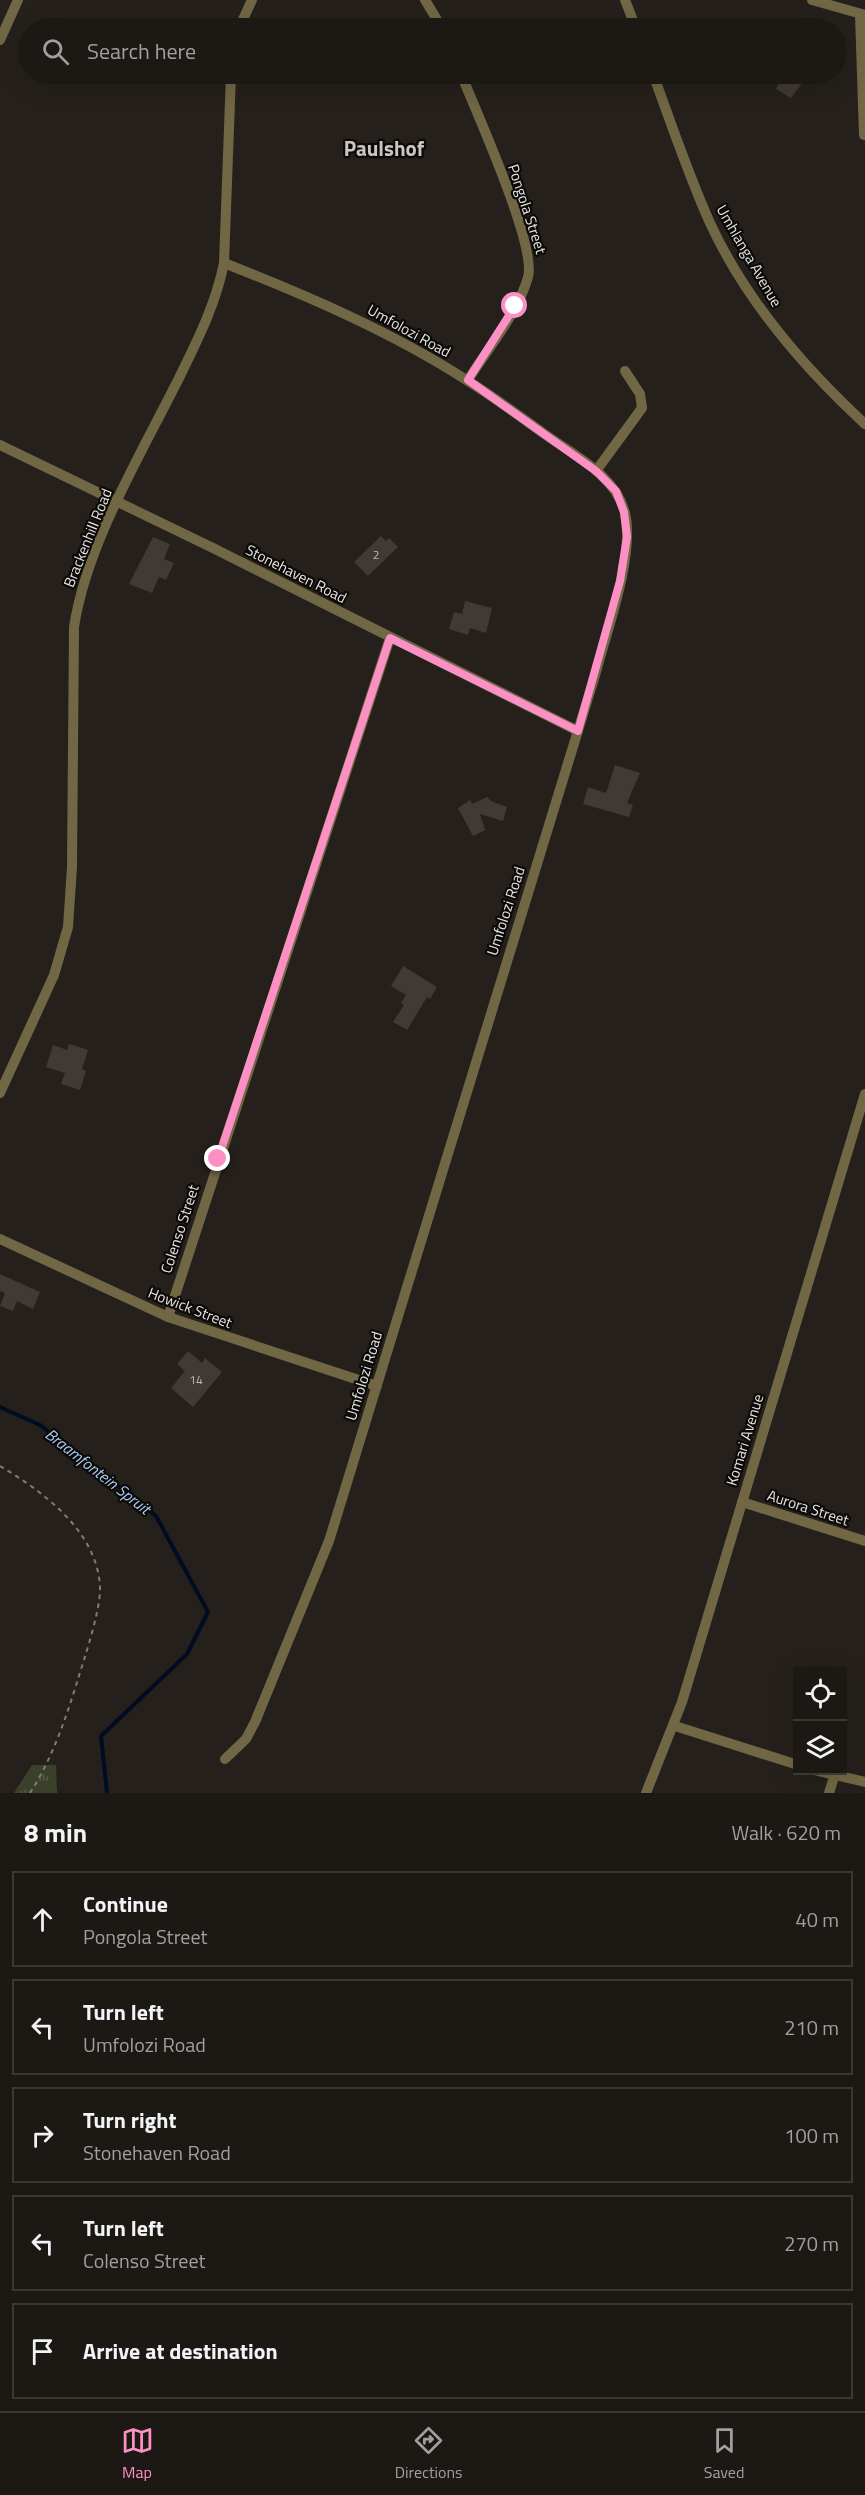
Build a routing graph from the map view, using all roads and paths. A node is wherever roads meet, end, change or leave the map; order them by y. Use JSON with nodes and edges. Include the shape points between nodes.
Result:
{"nodes":[{"id":1,"x":18,"y":0,"type":"edge"},
{"id":2,"x":252,"y":0,"type":"edge"},
{"id":3,"x":425,"y":0,"type":"edge"},
{"id":4,"x":625,"y":0,"type":"edge"},
{"id":5,"x":812,"y":0,"type":"edge"},
{"id":6,"x":863,"y":15,"type":"edge"},
{"id":7,"x":244,"y":18,"type":"edge"},
{"id":8,"x":436,"y":18,"type":"edge"},
{"id":9,"x":632,"y":18,"type":"edge"},
{"id":10,"x":0,"y":40,"type":"edge"},
{"id":11,"x":231,"y":84,"type":"edge"},
{"id":12,"x":465,"y":84,"type":"edge"},
{"id":13,"x":657,"y":84,"type":"edge"},
{"id":14,"x":864,"y":135,"type":"edge"},
{"id":15,"x":224,"y":263,"type":"junction"},
{"id":16,"x":626,"y":371,"type":"dead end"},
{"id":17,"x":468,"y":380,"type":"junction"},
{"id":18,"x":865,"y":424,"type":"edge"},
{"id":19,"x":0,"y":445,"type":"edge"},
{"id":20,"x":596,"y":471,"type":"junction"},
{"id":21,"x":118,"y":501,"type":"junction"},
{"id":22,"x":390,"y":638,"type":"junction"},
{"id":23,"x":578,"y":731,"type":"junction"},
{"id":24,"x":0,"y":1093,"type":"edge"},
{"id":25,"x":865,"y":1094,"type":"edge"},
{"id":26,"x":0,"y":1239,"type":"edge"},
{"id":27,"x":168,"y":1317,"type":"junction"},
{"id":28,"x":377,"y":1386,"type":"junction"},
{"id":29,"x":0,"y":1466,"type":"edge"},
{"id":30,"x":742,"y":1502,"type":"junction"},
{"id":31,"x":865,"y":1541,"type":"edge"},
{"id":32,"x":675,"y":1726,"type":"junction"},
{"id":33,"x":225,"y":1759,"type":"dead end"},
{"id":34,"x":793,"y":1763,"type":"edge"},
{"id":35,"x":828,"y":1775,"type":"edge"},
{"id":36,"x":834,"y":1777,"type":"junction"},
{"id":37,"x":865,"y":1782,"type":"edge"},
{"id":38,"x":30,"y":1793,"type":"edge"},
{"id":39,"x":646,"y":1793,"type":"edge"},
{"id":40,"x":829,"y":1793,"type":"edge"}],
"edges":[{"from":1,"to":10,"type":"street"},
{"from":2,"to":7,"type":"street"},
{"from":3,"to":8,"type":"street"},
{"from":4,"to":9,"type":"street"},
{"from":5,"to":6,"type":"street"},
{"from":6,"to":14,"type":"street"},
{"from":11,"to":15,"type":"street","name":"Brackenhill Road"},
{"from":12,"to":17,"type":"street","name":"Pongola Street","via":[[521,228],[530,263],[519,298]]},
{"from":13,"to":18,"type":"street","name":"Umhlanga Avenue","via":[[711,224],[751,295],[797,357]]},
{"from":15,"to":17,"type":"street","name":"Umfolozi Road","via":[[347,314]]},
{"from":15,"to":21,"type":"street","name":"Brackenhill Road","via":[[210,312]]},
{"from":16,"to":20,"type":"street","via":[[640,394],[642,408]]},
{"from":17,"to":20,"type":"street","name":"Umfolozi Road"},
{"from":19,"to":21,"type":"street","name":"Stonehaven Road"},
{"from":20,"to":23,"type":"street","name":"Umfolozi Road","via":[[621,501],[627,537],[620,581]]},
{"from":21,"to":22,"type":"street","name":"Stonehaven Road"},
{"from":21,"to":24,"type":"street","name":"Brackenhill Road","via":[[86,577],[74,627],[68,927],[54,975]]},
{"from":22,"to":23,"type":"street","name":"Stonehaven Road"},
{"from":22,"to":27,"type":"street","name":"Colenso Street"},
{"from":23,"to":28,"type":"street","name":"Umfolozi Road"},
{"from":25,"to":30,"type":"street","name":"Komari Avenue"},
{"from":26,"to":27,"type":"street","name":"Howick Street"},
{"from":27,"to":28,"type":"street","name":"Howick Street"},
{"from":28,"to":33,"type":"street","name":"Umfolozi Road","via":[[329,1541],[283,1657],[246,1739]]},
{"from":29,"to":38,"type":"path","via":[[80,1530],[94,1562],[100,1590],[88,1647],[68,1710],[42,1775]]},
{"from":30,"to":31,"type":"street","name":"Aurora Street"},
{"from":30,"to":32,"type":"street","name":"Komari Avenue"},
{"from":32,"to":34,"type":"street"},
{"from":32,"to":39,"type":"street","name":"Komari Avenue"},
{"from":35,"to":36,"type":"street"},
{"from":36,"to":37,"type":"street"},
{"from":36,"to":40,"type":"street"}]}
